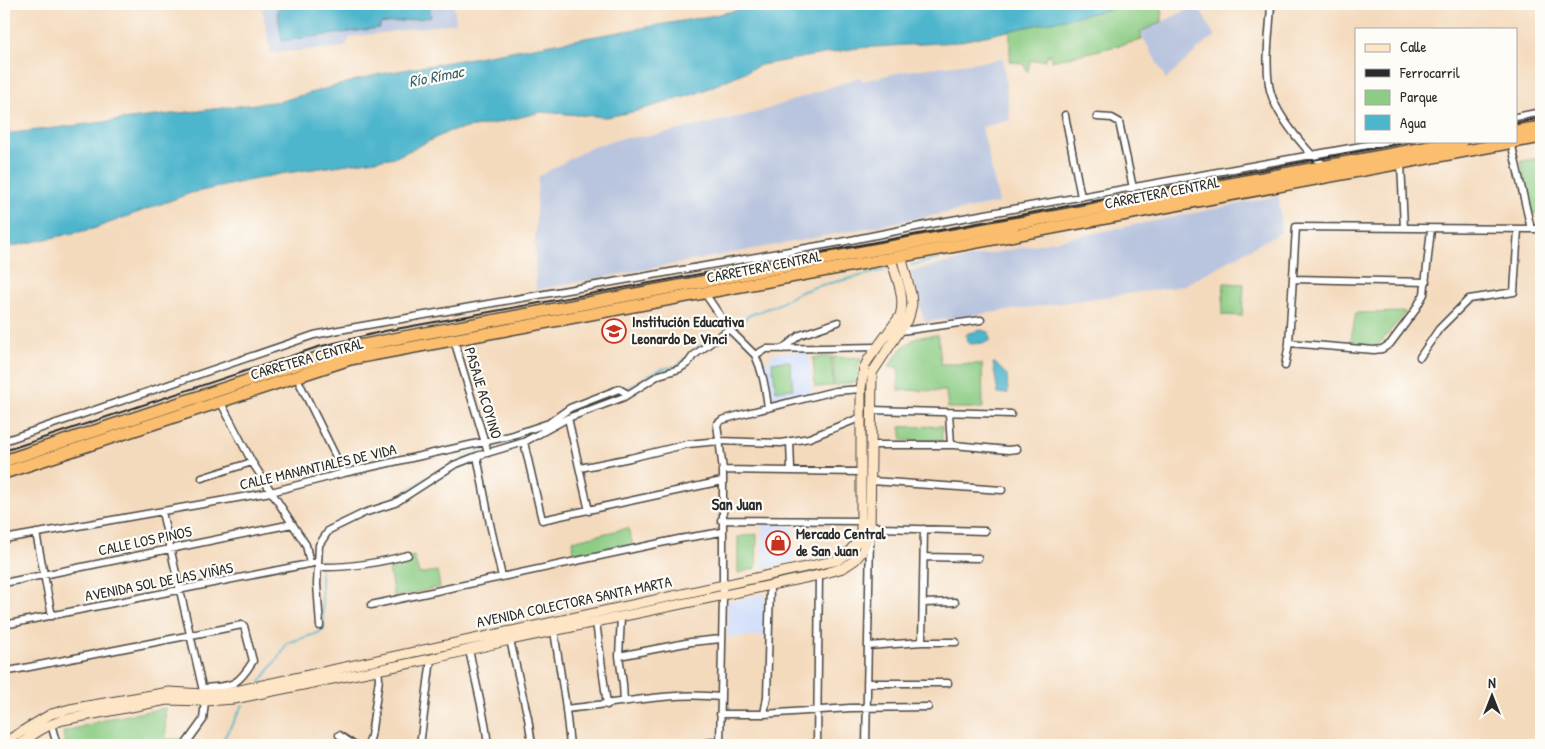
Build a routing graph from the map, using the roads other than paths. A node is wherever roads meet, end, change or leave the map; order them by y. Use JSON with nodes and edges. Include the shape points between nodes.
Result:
{"nodes":[{"id":1,"x":1271,"y":4,"type":"edge"},
{"id":2,"x":1541,"y":112,"type":"edge"},
{"id":3,"x":1065,"y":115,"type":"dead end"},
{"id":4,"x":1096,"y":117,"type":"dead end"},
{"id":5,"x":1518,"y":117,"type":"edge"},
{"id":6,"x":1541,"y":127,"type":"edge"},
{"id":7,"x":1518,"y":131,"type":"edge"},
{"id":8,"x":1541,"y":137,"type":"edge"},
{"id":9,"x":1518,"y":141,"type":"edge"},
{"id":10,"x":1383,"y":142,"type":"edge"},
{"id":11,"x":1457,"y":142,"type":"edge"},
{"id":12,"x":1511,"y":142,"type":"edge"},
{"id":13,"x":1312,"y":156,"type":"junction"},
{"id":14,"x":1401,"y":163,"type":"junction"},
{"id":15,"x":1327,"y":166,"type":"junction"},
{"id":16,"x":1340,"y":175,"type":"junction"},
{"id":17,"x":1133,"y":188,"type":"junction"},
{"id":18,"x":1081,"y":197,"type":"junction"},
{"id":19,"x":1030,"y":227,"type":"junction"},
{"id":20,"x":1404,"y":228,"type":"junction"},
{"id":21,"x":1431,"y":229,"type":"junction"},
{"id":22,"x":1518,"y":229,"type":"junction"},
{"id":23,"x":1531,"y":229,"type":"junction"},
{"id":24,"x":1541,"y":230,"type":"edge"},
{"id":25,"x":896,"y":257,"type":"junction"},
{"id":26,"x":1294,"y":279,"type":"junction"},
{"id":27,"x":626,"y":280,"type":"junction"},
{"id":28,"x":1426,"y":282,"type":"junction"},
{"id":29,"x":704,"y":287,"type":"junction"},
{"id":30,"x":550,"y":294,"type":"junction"},
{"id":31,"x":628,"y":295,"type":"junction"},
{"id":32,"x":554,"y":309,"type":"junction"},
{"id":33,"x":981,"y":320,"type":"dead end"},
{"id":34,"x":838,"y":322,"type":"dead end"},
{"id":35,"x":729,"y":329,"type":"junction"},
{"id":36,"x":901,"y":331,"type":"junction"},
{"id":37,"x":454,"y":340,"type":"junction"},
{"id":38,"x":1289,"y":343,"type":"junction"},
{"id":39,"x":878,"y":347,"type":"junction"},
{"id":40,"x":782,"y":349,"type":"junction"},
{"id":41,"x":754,"y":355,"type":"junction"},
{"id":42,"x":1420,"y":357,"type":"dead end"},
{"id":43,"x":1285,"y":366,"type":"dead end"},
{"id":44,"x":296,"y":376,"type":"junction"},
{"id":45,"x":861,"y":389,"type":"junction"},
{"id":46,"x":628,"y":394,"type":"junction"},
{"id":47,"x":220,"y":401,"type":"junction"},
{"id":48,"x":768,"y":408,"type":"junction"},
{"id":49,"x":871,"y":410,"type":"junction"},
{"id":50,"x":949,"y":413,"type":"junction"},
{"id":51,"x":1011,"y":414,"type":"dead end"},
{"id":52,"x":862,"y":417,"type":"junction"},
{"id":53,"x":568,"y":418,"type":"junction"},
{"id":54,"x":4,"y":441,"type":"edge"},
{"id":55,"x":718,"y":441,"type":"junction"},
{"id":56,"x":790,"y":441,"type":"junction"},
{"id":57,"x":485,"y":442,"type":"junction"},
{"id":58,"x":524,"y":442,"type":"junction"},
{"id":59,"x":872,"y":445,"type":"junction"},
{"id":60,"x":951,"y":445,"type":"junction"},
{"id":61,"x":1017,"y":449,"type":"dead end"},
{"id":62,"x":488,"y":453,"type":"junction"},
{"id":63,"x":477,"y":456,"type":"junction"},
{"id":64,"x":4,"y":462,"type":"edge"},
{"id":65,"x":252,"y":462,"type":"junction"},
{"id":66,"x":580,"y":468,"type":"junction"},
{"id":67,"x":722,"y":470,"type":"junction"},
{"id":68,"x":791,"y":470,"type":"junction"},
{"id":69,"x":344,"y":472,"type":"junction"},
{"id":70,"x":862,"y":472,"type":"junction"},
{"id":71,"x":4,"y":473,"type":"edge"},
{"id":72,"x":202,"y":478,"type":"dead end"},
{"id":73,"x":872,"y":481,"type":"junction"},
{"id":74,"x":722,"y":482,"type":"junction"},
{"id":75,"x":1002,"y":490,"type":"dead end"},
{"id":76,"x":271,"y":492,"type":"junction"},
{"id":77,"x":589,"y":511,"type":"junction"},
{"id":78,"x":162,"y":512,"type":"junction"},
{"id":79,"x":721,"y":520,"type":"junction"},
{"id":80,"x":862,"y":521,"type":"junction"},
{"id":81,"x":292,"y":524,"type":"junction"},
{"id":82,"x":871,"y":529,"type":"junction"},
{"id":83,"x":924,"y":529,"type":"junction"},
{"id":84,"x":985,"y":531,"type":"dead end"},
{"id":85,"x":722,"y":532,"type":"junction"},
{"id":86,"x":36,"y":534,"type":"junction"},
{"id":87,"x":4,"y":539,"type":"edge"},
{"id":88,"x":171,"y":549,"type":"junction"},
{"id":89,"x":408,"y":555,"type":"dead end"},
{"id":90,"x":924,"y":557,"type":"junction"},
{"id":91,"x":978,"y":558,"type":"dead end"},
{"id":92,"x":310,"y":564,"type":"junction"},
{"id":93,"x":318,"y":564,"type":"junction"},
{"id":94,"x":45,"y":575,"type":"junction"},
{"id":95,"x":819,"y":575,"type":"junction"},
{"id":96,"x":502,"y":577,"type":"junction"},
{"id":97,"x":4,"y":583,"type":"edge"},
{"id":98,"x":722,"y":584,"type":"junction"},
{"id":99,"x":770,"y":586,"type":"junction"},
{"id":100,"x":180,"y":591,"type":"junction"},
{"id":101,"x":722,"y":596,"type":"junction"},
{"id":102,"x":955,"y":602,"type":"dead end"},
{"id":103,"x":923,"y":603,"type":"junction"},
{"id":104,"x":371,"y":605,"type":"dead end"},
{"id":105,"x":52,"y":616,"type":"junction"},
{"id":106,"x":620,"y":617,"type":"junction"},
{"id":107,"x":596,"y":622,"type":"junction"},
{"id":108,"x":4,"y":625,"type":"edge"},
{"id":109,"x":320,"y":626,"type":"dead end"},
{"id":110,"x":554,"y":631,"type":"junction"},
{"id":111,"x":191,"y":636,"type":"junction"},
{"id":112,"x":721,"y":638,"type":"junction"},
{"id":113,"x":510,"y":640,"type":"junction"},
{"id":114,"x":922,"y":642,"type":"junction"},
{"id":115,"x":956,"y":642,"type":"dead end"},
{"id":116,"x":868,"y":646,"type":"junction"},
{"id":117,"x":470,"y":650,"type":"junction"},
{"id":118,"x":619,"y":656,"type":"junction"},
{"id":119,"x":431,"y":659,"type":"junction"},
{"id":120,"x":378,"y":669,"type":"junction"},
{"id":121,"x":4,"y":672,"type":"edge"},
{"id":122,"x":867,"y":683,"type":"junction"},
{"id":123,"x":948,"y":683,"type":"dead end"},
{"id":124,"x":204,"y":694,"type":"junction"},
{"id":125,"x":720,"y":697,"type":"junction"},
{"id":126,"x":624,"y":702,"type":"junction"},
{"id":127,"x":607,"y":705,"type":"junction"},
{"id":128,"x":928,"y":706,"type":"dead end"},
{"id":129,"x":866,"y":707,"type":"junction"},
{"id":130,"x":566,"y":710,"type":"junction"},
{"id":131,"x":816,"y":711,"type":"junction"},
{"id":132,"x":720,"y":714,"type":"junction"},
{"id":133,"x":764,"y":714,"type":"junction"},
{"id":134,"x":51,"y":724,"type":"junction"},
{"id":135,"x":339,"y":736,"type":"dead end"},
{"id":136,"x":4,"y":743,"type":"edge"},
{"id":137,"x":720,"y":743,"type":"edge"},
{"id":138,"x":19,"y":745,"type":"edge"},
{"id":139,"x":57,"y":745,"type":"edge"},
{"id":140,"x":185,"y":745,"type":"edge"},
{"id":141,"x":354,"y":745,"type":"edge"},
{"id":142,"x":368,"y":745,"type":"edge"},
{"id":143,"x":420,"y":745,"type":"edge"},
{"id":144,"x":488,"y":745,"type":"edge"},
{"id":145,"x":532,"y":745,"type":"edge"},
{"id":146,"x":570,"y":745,"type":"edge"},
{"id":147,"x":692,"y":745,"type":"edge"},
{"id":148,"x":817,"y":745,"type":"edge"},
{"id":149,"x":866,"y":745,"type":"edge"}],
"edges":[{"from":1,"to":13,"type":"street","via":[[1269,85],[1283,119]]},
{"from":2,"to":5,"type":"street"},
{"from":3,"to":18,"type":"street"},
{"from":4,"to":17,"type":"street","via":[[1119,122]]},
{"from":6,"to":7,"type":"highway"},
{"from":8,"to":9,"type":"highway","name":"CARRETERA CENTRAL"},
{"from":10,"to":13,"type":"street"},
{"from":11,"to":15,"type":"highway","name":"CARRETERA CENTRAL"},
{"from":12,"to":14,"type":"highway","name":"CARRETERA CENTRAL"},
{"from":12,"to":23,"type":"street"},
{"from":13,"to":15,"type":"street"},
{"from":13,"to":17,"type":"street"},
{"from":14,"to":16,"type":"highway","name":"CARRETERA CENTRAL"},
{"from":14,"to":20,"type":"street"},
{"from":15,"to":16,"type":"street"},
{"from":15,"to":19,"type":"highway","name":"CARRETERA CENTRAL"},
{"from":16,"to":19,"type":"highway","name":"CARRETERA CENTRAL"},
{"from":17,"to":18,"type":"street"},
{"from":18,"to":27,"type":"street"},
{"from":19,"to":25,"type":"highway","name":"CARRETERA CENTRAL"},
{"from":19,"to":29,"type":"highway","name":"CARRETERA CENTRAL"},
{"from":20,"to":21,"type":"street"},
{"from":20,"to":26,"type":"street","via":[[1296,227]]},
{"from":21,"to":22,"type":"street"},
{"from":21,"to":28,"type":"street"},
{"from":22,"to":23,"type":"street"},
{"from":22,"to":42,"type":"street","via":[[1514,292],[1469,299],[1439,329]]},
{"from":23,"to":24,"type":"street"},
{"from":25,"to":29,"type":"highway","name":"CARRETERA CENTRAL"},
{"from":25,"to":36,"type":"street","name":"AVENIDA COLECTORA SANTA MARTA","via":[[912,304]]},
{"from":25,"to":39,"type":"street","name":"AVENIDA COLECTORA SANTA MARTA","via":[[902,308]]},
{"from":26,"to":28,"type":"street"},
{"from":26,"to":38,"type":"street"},
{"from":27,"to":30,"type":"street"},
{"from":27,"to":31,"type":"street"},
{"from":28,"to":38,"type":"street","via":[[1424,294],[1414,312],[1390,344],[1382,349]]},
{"from":29,"to":31,"type":"highway","name":"CARRETERA CENTRAL"},
{"from":29,"to":35,"type":"street"},
{"from":29,"to":37,"type":"highway","name":"CARRETERA CENTRAL"},
{"from":30,"to":32,"type":"street"},
{"from":30,"to":54,"type":"street","via":[[314,335]]},
{"from":31,"to":32,"type":"highway","name":"CARRETERA CENTRAL"},
{"from":32,"to":64,"type":"highway","name":"CARRETERA CENTRAL","via":[[349,348]]},
{"from":33,"to":36,"type":"street"},
{"from":34,"to":40,"type":"street","via":[[800,335]]},
{"from":35,"to":41,"type":"street"},
{"from":35,"to":46,"type":"street","via":[[679,369],[659,375]]},
{"from":36,"to":49,"type":"street","name":"AVENIDA COLECTORA SANTA MARTA","via":[[872,373]]},
{"from":37,"to":44,"type":"highway","name":"CARRETERA CENTRAL","via":[[350,359]]},
{"from":37,"to":57,"type":"street","name":"PASAJE ACOYINO"},
{"from":38,"to":43,"type":"street"},
{"from":39,"to":40,"type":"street"},
{"from":39,"to":45,"type":"street","name":"AVENIDA COLECTORA SANTA MARTA","via":[[864,368]]},
{"from":40,"to":41,"type":"street","via":[[766,349]]},
{"from":41,"to":48,"type":"street","via":[[766,386]]},
{"from":44,"to":47,"type":"highway","name":"CARRETERA CENTRAL"},
{"from":44,"to":69,"type":"street"},
{"from":45,"to":48,"type":"street","via":[[835,391]]},
{"from":45,"to":52,"type":"street","name":"AVENIDA COLECTORA SANTA MARTA"},
{"from":46,"to":53,"type":"street"},
{"from":46,"to":57,"type":"street","name":"CALLE MANANTIALES DE VIDA","via":[[619,389],[570,408],[549,423]]},
{"from":47,"to":65,"type":"street"},
{"from":47,"to":71,"type":"highway","name":"CARRETERA CENTRAL"},
{"from":48,"to":55,"type":"street","via":[[722,420],[717,424]]},
{"from":49,"to":50,"type":"street"},
{"from":49,"to":59,"type":"street","name":"AVENIDA COLECTORA SANTA MARTA"},
{"from":50,"to":51,"type":"street"},
{"from":50,"to":60,"type":"street"},
{"from":52,"to":56,"type":"street","via":[[809,438]]},
{"from":52,"to":70,"type":"street","name":"AVENIDA COLECTORA SANTA MARTA"},
{"from":53,"to":58,"type":"street"},
{"from":53,"to":66,"type":"street"},
{"from":55,"to":56,"type":"street"},
{"from":55,"to":66,"type":"street","via":[[688,444]]},
{"from":55,"to":67,"type":"street"},
{"from":56,"to":68,"type":"street"},
{"from":57,"to":62,"type":"street","name":"PASAJE ACOYINO"},
{"from":57,"to":69,"type":"street","name":"CALLE MANANTIALES DE VIDA"},
{"from":58,"to":62,"type":"street"},
{"from":58,"to":77,"type":"street","via":[[542,520]]},
{"from":59,"to":60,"type":"street"},
{"from":59,"to":73,"type":"street","name":"AVENIDA COLECTORA SANTA MARTA"},
{"from":60,"to":61,"type":"street"},
{"from":62,"to":63,"type":"street"},
{"from":63,"to":93,"type":"street","via":[[431,479],[395,503],[364,513],[330,530],[319,545]]},
{"from":63,"to":96,"type":"street"},
{"from":65,"to":72,"type":"street"},
{"from":65,"to":76,"type":"street"},
{"from":66,"to":77,"type":"street"},
{"from":67,"to":68,"type":"street"},
{"from":67,"to":74,"type":"street"},
{"from":68,"to":70,"type":"street"},
{"from":69,"to":76,"type":"street","name":"CALLE MANANTIALES DE VIDA"},
{"from":70,"to":80,"type":"street","name":"AVENIDA COLECTORA SANTA MARTA"},
{"from":73,"to":75,"type":"street"},
{"from":73,"to":82,"type":"street","name":"AVENIDA COLECTORA SANTA MARTA"},
{"from":74,"to":77,"type":"street"},
{"from":74,"to":79,"type":"street"},
{"from":76,"to":78,"type":"street","name":"CALLE MANANTIALES DE VIDA"},
{"from":76,"to":81,"type":"street"},
{"from":78,"to":86,"type":"street","name":"CALLE MANANTIALES DE VIDA"},
{"from":78,"to":88,"type":"street"},
{"from":79,"to":80,"type":"street"},
{"from":79,"to":85,"type":"street"},
{"from":80,"to":82,"type":"street"},
{"from":80,"to":98,"type":"street","name":"AVENIDA COLECTORA SANTA MARTA","via":[[857,544],[838,560]]},
{"from":81,"to":88,"type":"street","name":"CALLE LOS PINOS"},
{"from":81,"to":92,"type":"street","via":[[306,545]]},
{"from":82,"to":83,"type":"street"},
{"from":82,"to":95,"type":"street","name":"AVENIDA COLECTORA SANTA MARTA","via":[[862,552],[855,560],[843,568]]},
{"from":82,"to":116,"type":"street"},
{"from":83,"to":84,"type":"street"},
{"from":83,"to":90,"type":"street"},
{"from":85,"to":96,"type":"street"},
{"from":85,"to":98,"type":"street"},
{"from":86,"to":87,"type":"street","name":"CALLE MANANTIALES DE VIDA"},
{"from":86,"to":94,"type":"street"},
{"from":88,"to":94,"type":"street","name":"CALLE LOS PINOS"},
{"from":88,"to":100,"type":"street"},
{"from":89,"to":93,"type":"street","name":"AVENIDA SOL DE LAS VIÑAS","via":[[368,564]]},
{"from":90,"to":91,"type":"street"},
{"from":90,"to":103,"type":"street"},
{"from":92,"to":93,"type":"street","name":"AVENIDA SOL DE LAS VIÑAS"},
{"from":92,"to":100,"type":"street","name":"AVENIDA SOL DE LAS VIÑAS"},
{"from":93,"to":109,"type":"street"},
{"from":94,"to":97,"type":"street","name":"CALLE LOS PINOS"},
{"from":94,"to":105,"type":"street"},
{"from":95,"to":99,"type":"street","name":"AVENIDA COLECTORA SANTA MARTA"},
{"from":95,"to":131,"type":"street"},
{"from":96,"to":104,"type":"street"},
{"from":98,"to":101,"type":"street"},
{"from":98,"to":124,"type":"street","name":"AVENIDA COLECTORA SANTA MARTA","via":[[272,683]]},
{"from":99,"to":101,"type":"street","name":"AVENIDA COLECTORA SANTA MARTA"},
{"from":99,"to":133,"type":"street"},
{"from":100,"to":105,"type":"street","name":"AVENIDA SOL DE LAS VIÑAS"},
{"from":100,"to":111,"type":"street"},
{"from":101,"to":106,"type":"street","name":"AVENIDA COLECTORA SANTA MARTA"},
{"from":101,"to":112,"type":"street"},
{"from":102,"to":103,"type":"street"},
{"from":103,"to":114,"type":"street"},
{"from":105,"to":108,"type":"street","name":"AVENIDA SOL DE LAS VIÑAS"},
{"from":106,"to":107,"type":"street","name":"AVENIDA COLECTORA SANTA MARTA"},
{"from":106,"to":118,"type":"street"},
{"from":107,"to":110,"type":"street","name":"AVENIDA COLECTORA SANTA MARTA"},
{"from":107,"to":127,"type":"street"},
{"from":110,"to":113,"type":"street","name":"AVENIDA COLECTORA SANTA MARTA"},
{"from":110,"to":130,"type":"street"},
{"from":111,"to":121,"type":"street"},
{"from":111,"to":124,"type":"street"},
{"from":111,"to":124,"type":"street","via":[[242,625],[253,661],[234,685]]},
{"from":112,"to":118,"type":"street"},
{"from":112,"to":125,"type":"street"},
{"from":113,"to":117,"type":"street","name":"AVENIDA COLECTORA SANTA MARTA"},
{"from":113,"to":145,"type":"street"},
{"from":114,"to":115,"type":"street"},
{"from":114,"to":116,"type":"street"},
{"from":116,"to":122,"type":"street"},
{"from":117,"to":119,"type":"street","name":"AVENIDA COLECTORA SANTA MARTA"},
{"from":117,"to":144,"type":"street"},
{"from":118,"to":126,"type":"street"},
{"from":119,"to":120,"type":"street","name":"AVENIDA COLECTORA SANTA MARTA"},
{"from":119,"to":143,"type":"street"},
{"from":120,"to":124,"type":"street","name":"AVENIDA COLECTORA SANTA MARTA","via":[[234,698]]},
{"from":120,"to":142,"type":"street"},
{"from":122,"to":123,"type":"street"},
{"from":122,"to":129,"type":"street"},
{"from":124,"to":134,"type":"street","name":"AVENIDA COLECTORA SANTA MARTA"},
{"from":124,"to":136,"type":"street","name":"AVENIDA COLECTORA SANTA MARTA","via":[[170,692],[70,709],[52,714]]},
{"from":124,"to":140,"type":"street","via":[[203,720]]},
{"from":125,"to":126,"type":"street","via":[[702,695]]},
{"from":125,"to":132,"type":"street"},
{"from":126,"to":127,"type":"street"},
{"from":127,"to":130,"type":"street"},
{"from":128,"to":129,"type":"street"},
{"from":129,"to":131,"type":"street"},
{"from":129,"to":149,"type":"street"},
{"from":130,"to":146,"type":"street"},
{"from":131,"to":133,"type":"street"},
{"from":131,"to":148,"type":"street"},
{"from":132,"to":133,"type":"street"},
{"from":132,"to":137,"type":"street"},
{"from":134,"to":138,"type":"street","name":"AVENIDA COLECTORA SANTA MARTA"},
{"from":134,"to":139,"type":"street"},
{"from":135,"to":141,"type":"street"},
{"from":137,"to":147,"type":"street"}]}
